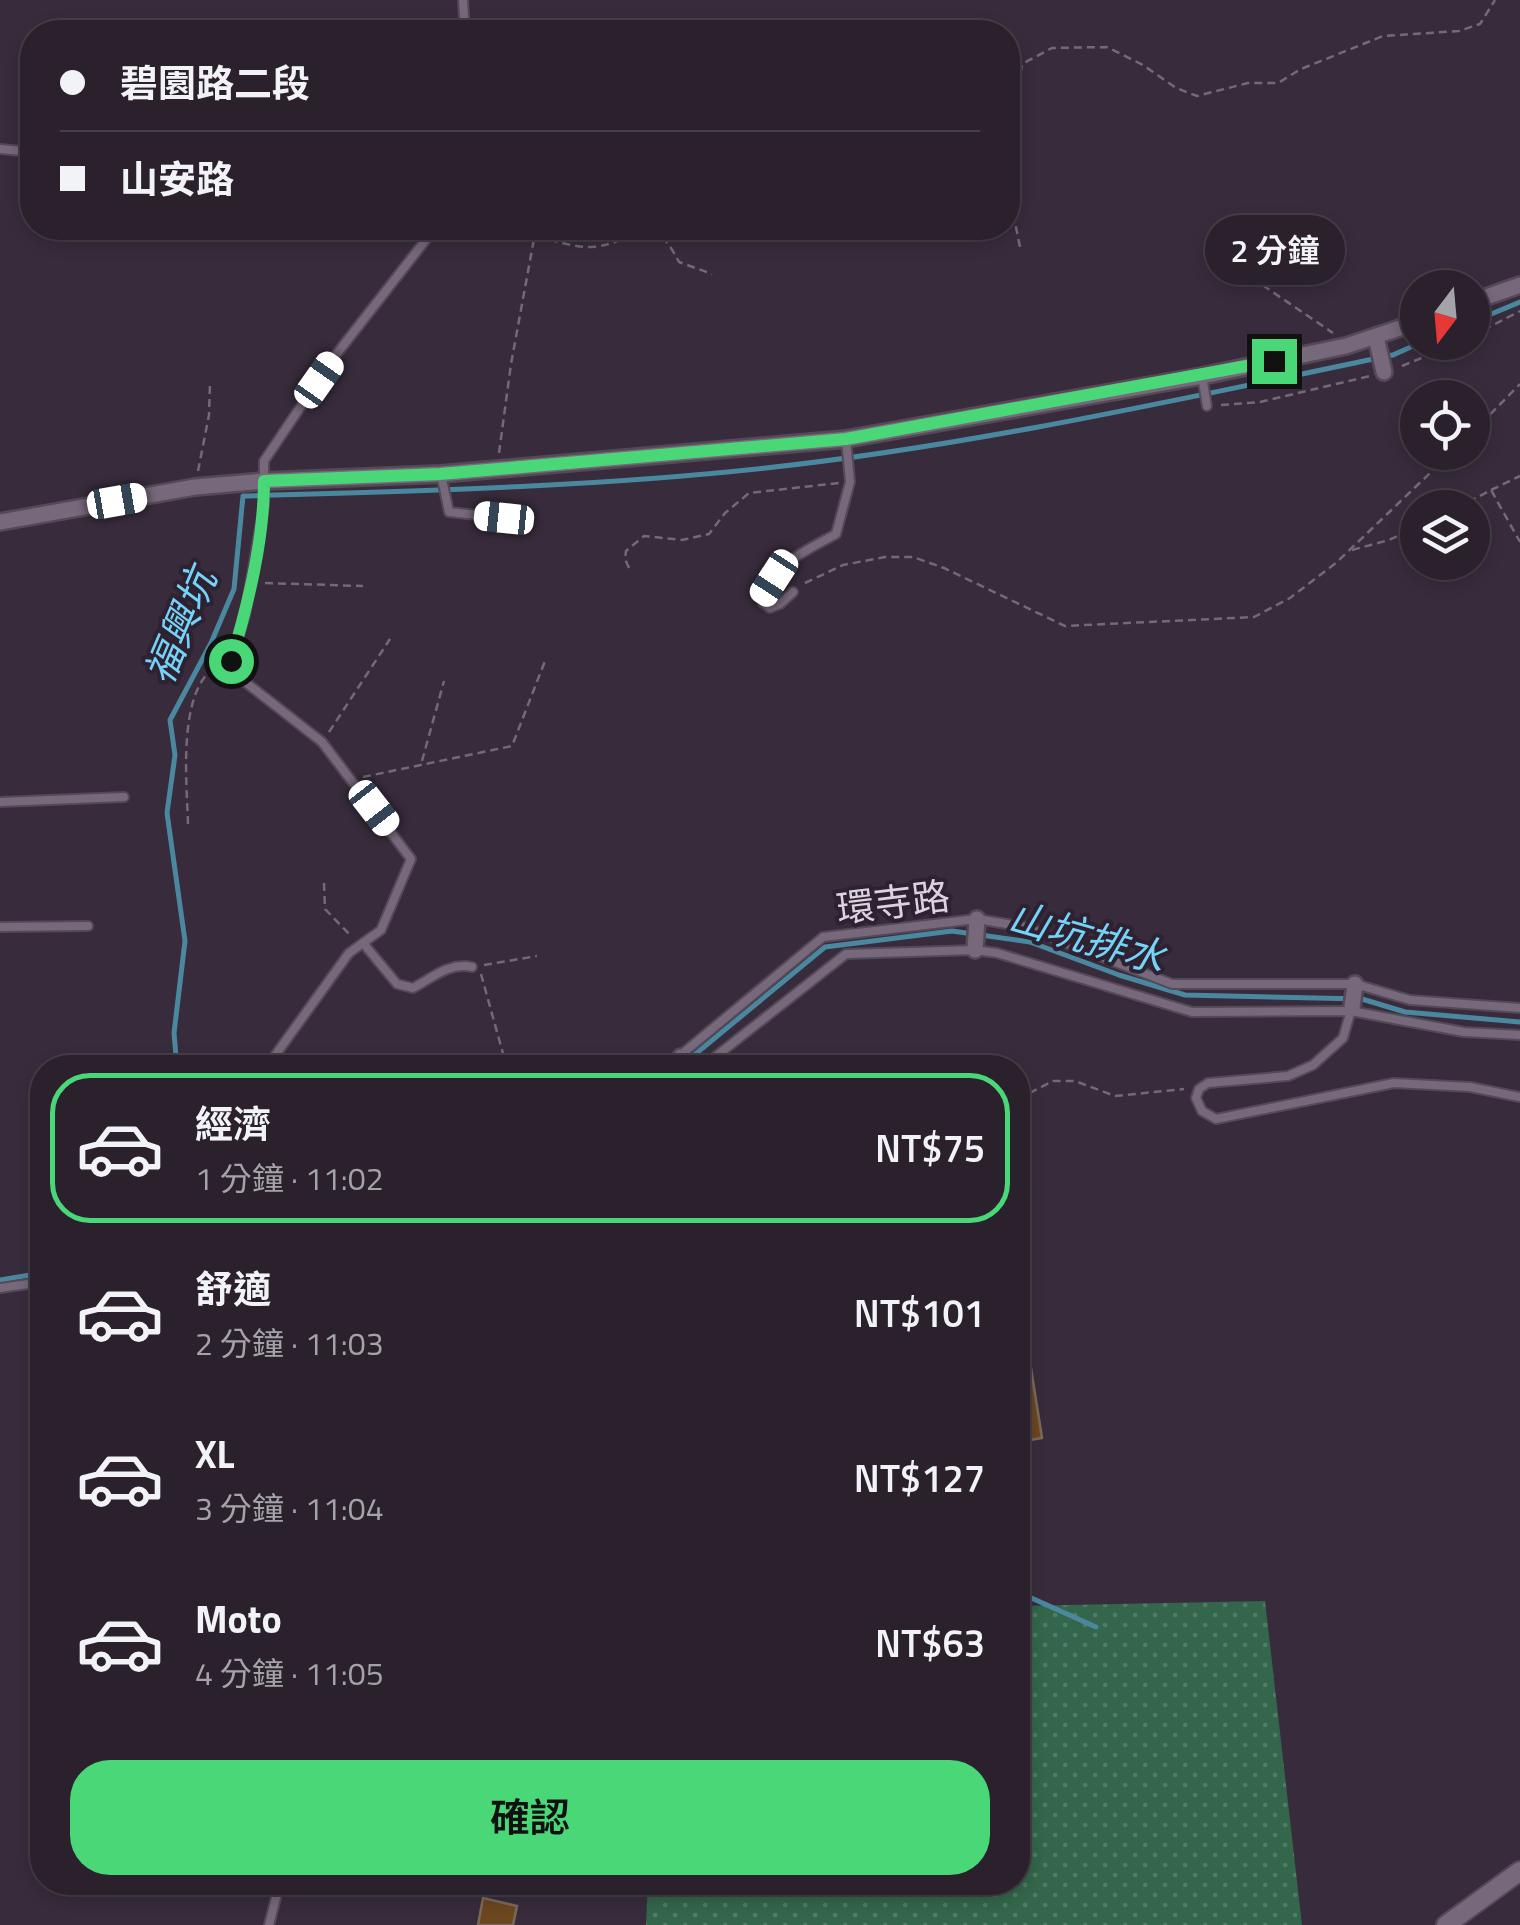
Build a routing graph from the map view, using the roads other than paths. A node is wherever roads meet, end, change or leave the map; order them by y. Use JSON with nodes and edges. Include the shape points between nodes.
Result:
{"nodes":[{"id":1,"x":425,"y":240,"type":"edge"},
{"id":2,"x":1520,"y":285,"type":"edge"},
{"id":3,"x":1490,"y":296,"type":"edge"},
{"id":4,"x":1400,"y":328,"type":"edge"},
{"id":5,"x":1376,"y":337,"type":"junction"},
{"id":6,"x":1384,"y":372,"type":"road end"},
{"id":7,"x":1202,"y":376,"type":"junction"},
{"id":8,"x":1207,"y":406,"type":"road end"},
{"id":9,"x":846,"y":439,"type":"junction"},
{"id":10,"x":441,"y":474,"type":"junction"},
{"id":11,"x":264,"y":481,"type":"junction"},
{"id":12,"x":504,"y":518,"type":"dead end"},
{"id":13,"x":0,"y":522,"type":"edge"},
{"id":14,"x":793,"y":592,"type":"road end"},
{"id":15,"x":124,"y":797,"type":"dead end"},
{"id":16,"x":0,"y":802,"type":"edge"},
{"id":17,"x":88,"y":926,"type":"dead end"},
{"id":18,"x":0,"y":927,"type":"edge"},
{"id":19,"x":976,"y":932,"type":"junction"},
{"id":20,"x":362,"y":942,"type":"junction"},
{"id":21,"x":472,"y":968,"type":"road end"},
{"id":22,"x":1353,"y":999,"type":"junction"},
{"id":23,"x":1520,"y":1008,"type":"edge"},
{"id":24,"x":1520,"y":1035,"type":"edge"},
{"id":25,"x":275,"y":1055,"type":"edge"},
{"id":26,"x":690,"y":1055,"type":"edge"},
{"id":27,"x":718,"y":1055,"type":"edge"},
{"id":28,"x":1520,"y":1097,"type":"edge"},
{"id":29,"x":30,"y":1284,"type":"edge"},
{"id":30,"x":0,"y":1288,"type":"edge"},
{"id":31,"x":1520,"y":1871,"type":"edge"},
{"id":32,"x":277,"y":1895,"type":"edge"},
{"id":33,"x":269,"y":1925,"type":"edge"},
{"id":34,"x":1446,"y":1925,"type":"edge"}],
"edges":[{"from":1,"to":11,"type":"lane","via":[[286,427],[264,461]]},
{"from":2,"to":3,"type":"street"},
{"from":4,"to":5,"type":"street"},
{"from":5,"to":6,"type":"street"},
{"from":5,"to":7,"type":"street"},
{"from":7,"to":8,"type":"lane"},
{"from":7,"to":9,"type":"street"},
{"from":9,"to":10,"type":"street"},
{"from":9,"to":14,"type":"lane","via":[[850,482],[836,534],[792,559],[768,586],[763,604],[770,608]]},
{"from":10,"to":11,"type":"street"},
{"from":10,"to":12,"type":"lane","via":[[449,512]]},
{"from":11,"to":13,"type":"street"},
{"from":11,"to":20,"type":"lane","via":[[231,661],[240,678],[322,742],[411,859],[382,930]]},
{"from":15,"to":16,"type":"lane"},
{"from":17,"to":18,"type":"lane"},
{"from":19,"to":22,"type":"lane","name":"環寺路","via":[[1025,928],[1172,984]]},
{"from":19,"to":22,"type":"lane","name":"環寺路","via":[[997,953],[1192,1012]]},
{"from":19,"to":26,"type":"lane","name":"環寺路","via":[[823,937]]},
{"from":19,"to":27,"type":"lane","name":"環寺路","via":[[846,954]]},
{"from":20,"to":21,"type":"lane","via":[[396,984],[413,988],[442,970]]},
{"from":20,"to":25,"type":"lane"},
{"from":22,"to":23,"type":"lane","name":"環寺路"},
{"from":22,"to":24,"type":"lane","name":"環寺路","via":[[1464,1032]]},
{"from":22,"to":28,"type":"lane","via":[[1344,1038],[1313,1065],[1288,1076],[1208,1084],[1198,1089],[1202,1111],[1216,1119],[1394,1084],[1470,1086]]},
{"from":29,"to":30,"type":"lane"},
{"from":31,"to":34,"type":"street"},
{"from":32,"to":33,"type":"lane"}]}
